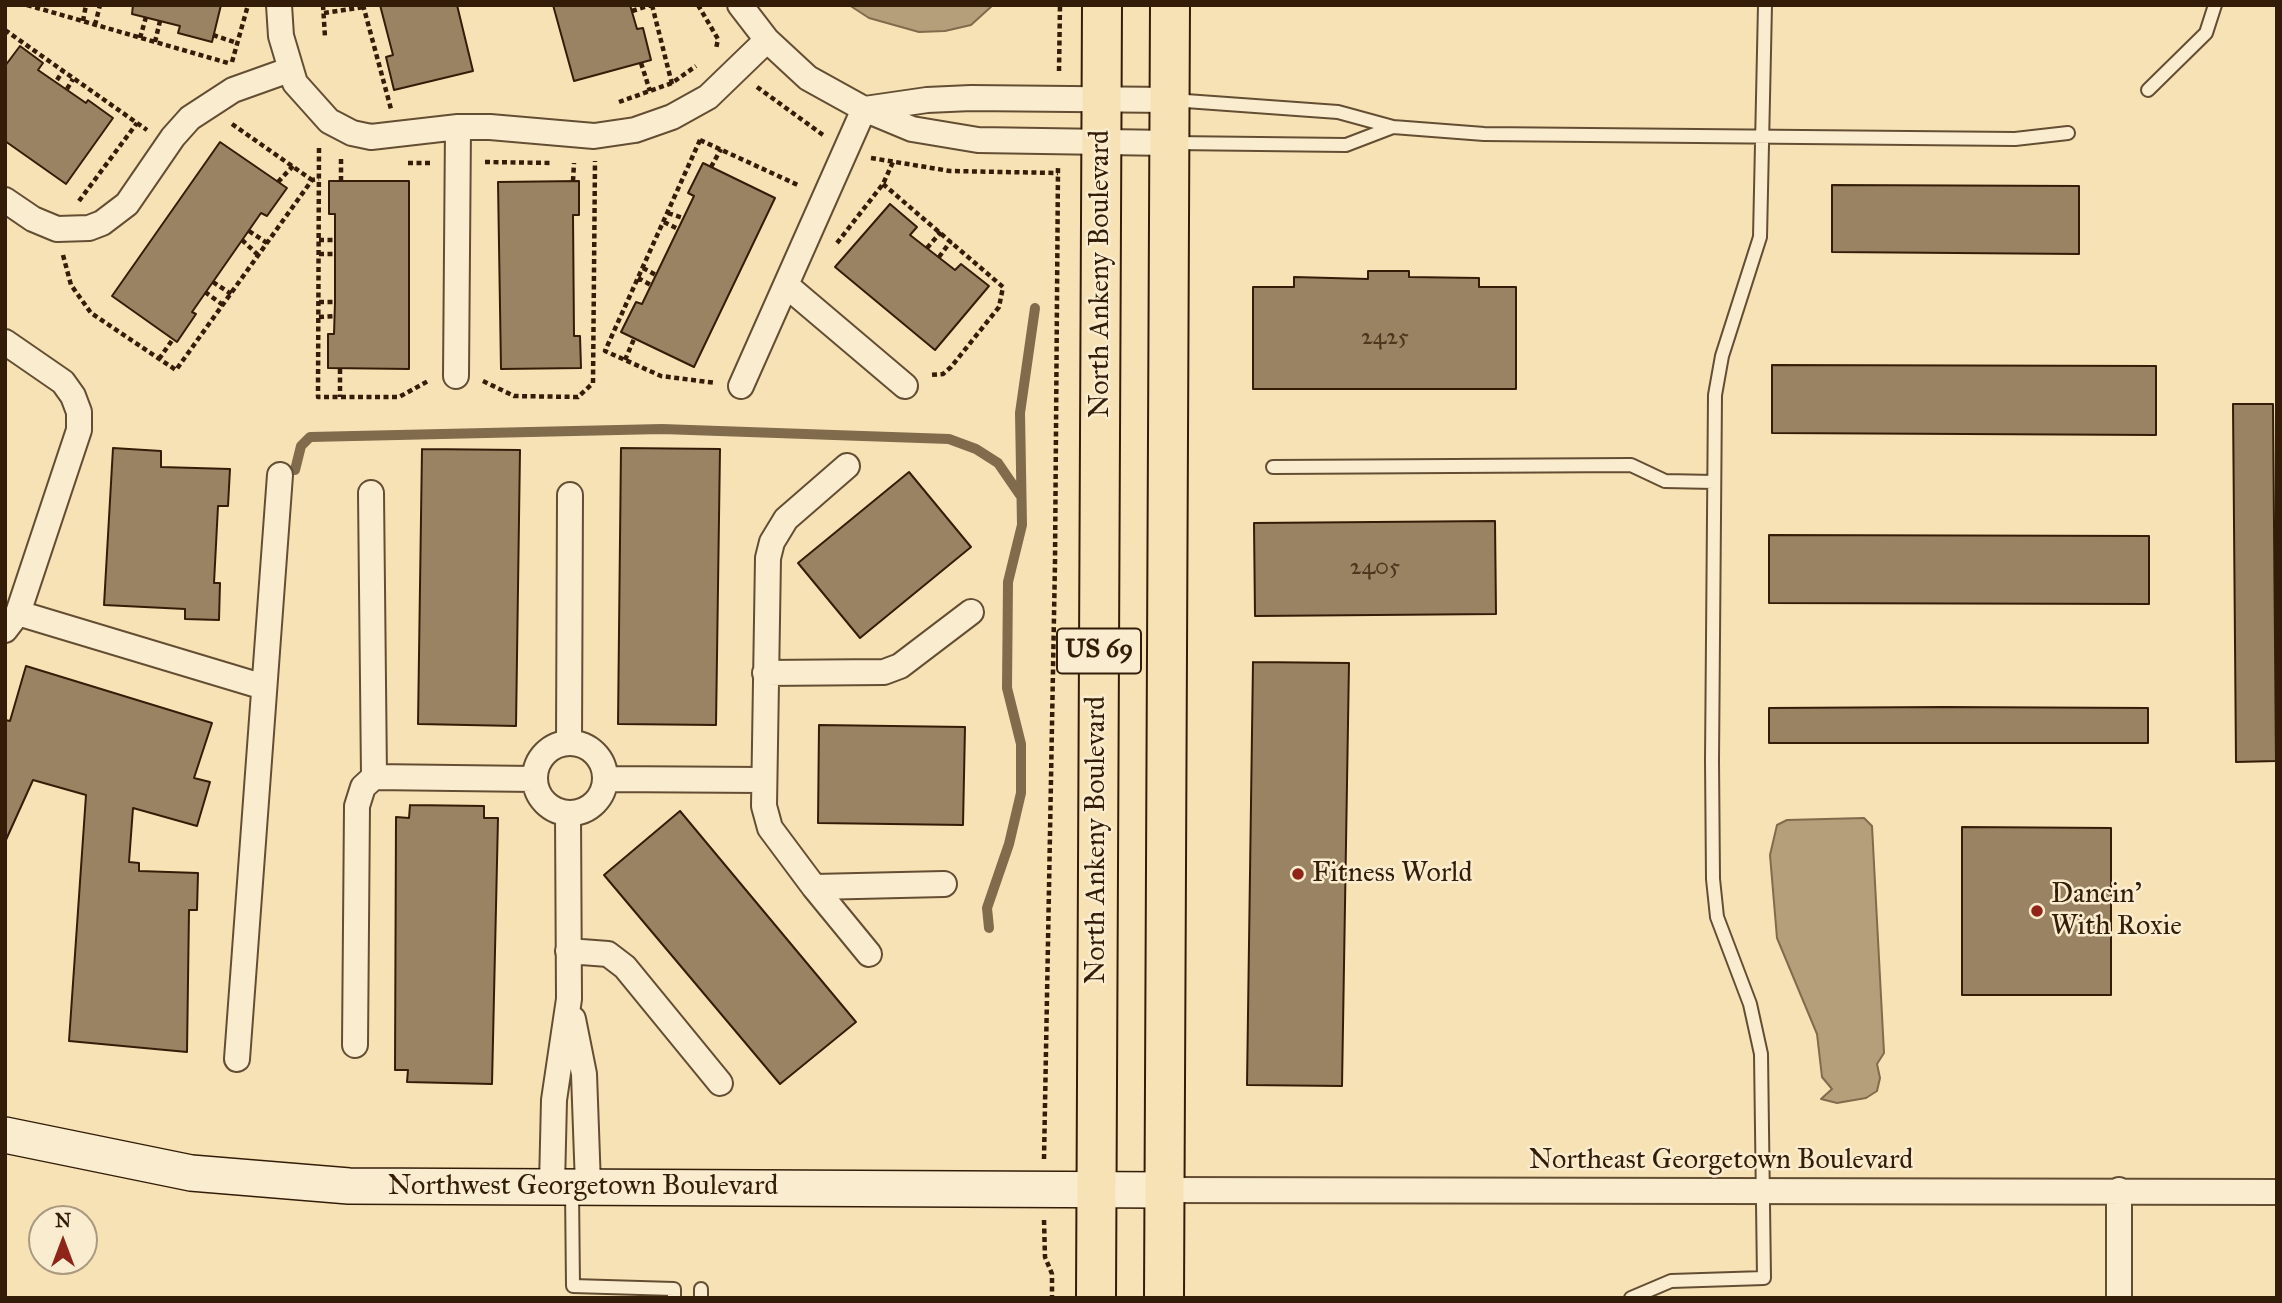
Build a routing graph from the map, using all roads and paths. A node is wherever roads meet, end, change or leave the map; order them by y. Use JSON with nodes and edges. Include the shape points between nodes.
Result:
{"nodes":[{"id":1,"x":27,"y":5,"type":"edge"},
{"id":2,"x":86,"y":5,"type":"edge"},
{"id":3,"x":100,"y":5,"type":"edge"},
{"id":4,"x":248,"y":5,"type":"edge"},
{"id":5,"x":279,"y":5,"type":"edge"},
{"id":6,"x":323,"y":5,"type":"edge"},
{"id":7,"x":651,"y":5,"type":"edge"},
{"id":8,"x":698,"y":5,"type":"edge"},
{"id":9,"x":740,"y":5,"type":"edge"},
{"id":10,"x":1060,"y":5,"type":"edge"},
{"id":11,"x":1102,"y":5,"type":"edge"},
{"id":12,"x":1170,"y":5,"type":"edge"},
{"id":13,"x":1765,"y":5,"type":"edge"},
{"id":14,"x":2215,"y":5,"type":"edge"},
{"id":15,"x":364,"y":6,"type":"edge"},
{"id":16,"x":632,"y":11,"type":"dead end"},
{"id":17,"x":324,"y":13,"type":"junction"},
{"id":18,"x":146,"y":17,"type":"dead end"},
{"id":19,"x":160,"y":21,"type":"dead end"},
{"id":20,"x":83,"y":22,"type":"junction"},
{"id":21,"x":95,"y":25,"type":"junction"},
{"id":22,"x":5,"y":30,"type":"edge"},
{"id":23,"x":214,"y":35,"type":"dead end"},
{"id":24,"x":325,"y":37,"type":"dead end"},
{"id":25,"x":140,"y":38,"type":"junction"},
{"id":26,"x":767,"y":40,"type":"junction"},
{"id":27,"x":155,"y":42,"type":"junction"},
{"id":28,"x":237,"y":43,"type":"junction"},
{"id":29,"x":710,"y":55,"type":"dead end"},
{"id":30,"x":704,"y":60,"type":"dead end"},
{"id":31,"x":641,"y":63,"type":"dead end"},
{"id":32,"x":289,"y":70,"type":"junction"},
{"id":33,"x":62,"y":71,"type":"junction"},
{"id":34,"x":73,"y":79,"type":"junction"},
{"id":35,"x":57,"y":80,"type":"dead end"},
{"id":36,"x":671,"y":83,"type":"junction"},
{"id":37,"x":67,"y":89,"type":"dead end"},
{"id":38,"x":2148,"y":90,"type":"dead end"},
{"id":39,"x":650,"y":91,"type":"junction"},
{"id":40,"x":1058,"y":100,"type":"junction"},
{"id":41,"x":1102,"y":100,"type":"junction"},
{"id":42,"x":1169,"y":100,"type":"junction"},
{"id":43,"x":610,"y":105,"type":"dead end"},
{"id":44,"x":206,"y":106,"type":"junction"},
{"id":45,"x":864,"y":109,"type":"junction"},
{"id":46,"x":679,"y":113,"type":"junction"},
{"id":47,"x":394,"y":119,"type":"dead end"},
{"id":48,"x":137,"y":123,"type":"junction"},
{"id":49,"x":458,"y":127,"type":"junction"},
{"id":50,"x":1393,"y":127,"type":"junction"},
{"id":51,"x":2068,"y":132,"type":"dead end"},
{"id":52,"x":154,"y":135,"type":"dead end"},
{"id":53,"x":1764,"y":138,"type":"junction"},
{"id":54,"x":700,"y":140,"type":"junction"},
{"id":55,"x":1059,"y":140,"type":"junction"},
{"id":56,"x":1102,"y":141,"type":"junction"},
{"id":57,"x":1170,"y":143,"type":"junction"},
{"id":58,"x":721,"y":149,"type":"junction"},
{"id":59,"x":341,"y":159,"type":"dead end"},
{"id":60,"x":893,"y":162,"type":"dead end"},
{"id":61,"x":574,"y":163,"type":"dead end"},
{"id":62,"x":293,"y":166,"type":"junction"},
{"id":63,"x":711,"y":167,"type":"dead end"},
{"id":64,"x":319,"y":179,"type":"dead end"},
{"id":65,"x":312,"y":180,"type":"junction"},
{"id":66,"x":341,"y":181,"type":"dead end"},
{"id":67,"x":573,"y":181,"type":"dead end"},
{"id":68,"x":278,"y":182,"type":"dead end"},
{"id":69,"x":883,"y":184,"type":"junction"},
{"id":70,"x":827,"y":198,"type":"junction"},
{"id":71,"x":5,"y":200,"type":"edge"},
{"id":72,"x":668,"y":213,"type":"junction"},
{"id":73,"x":683,"y":218,"type":"dead end"},
{"id":74,"x":664,"y":222,"type":"junction"},
{"id":75,"x":63,"y":229,"type":"junction"},
{"id":76,"x":678,"y":229,"type":"dead end"},
{"id":77,"x":249,"y":231,"type":"dead end"},
{"id":78,"x":940,"y":232,"type":"junction"},
{"id":79,"x":242,"y":240,"type":"dead end"},
{"id":80,"x":318,"y":240,"type":"dead end"},
{"id":81,"x":335,"y":240,"type":"dead end"},
{"id":82,"x":951,"y":241,"type":"junction"},
{"id":83,"x":267,"y":243,"type":"junction"},
{"id":84,"x":927,"y":248,"type":"dead end"},
{"id":85,"x":832,"y":249,"type":"dead end"},
{"id":86,"x":318,"y":254,"type":"dead end"},
{"id":87,"x":335,"y":254,"type":"dead end"},
{"id":88,"x":258,"y":255,"type":"junction"},
{"id":89,"x":939,"y":257,"type":"dead end"},
{"id":90,"x":643,"y":268,"type":"junction"},
{"id":91,"x":656,"y":275,"type":"dead end"},
{"id":92,"x":638,"y":278,"type":"junction"},
{"id":93,"x":213,"y":282,"type":"dead end"},
{"id":94,"x":651,"y":285,"type":"dead end"},
{"id":95,"x":787,"y":286,"type":"junction"},
{"id":96,"x":205,"y":292,"type":"dead end"},
{"id":97,"x":231,"y":294,"type":"junction"},
{"id":98,"x":318,"y":302,"type":"dead end"},
{"id":99,"x":335,"y":302,"type":"dead end"},
{"id":100,"x":223,"y":305,"type":"junction"},
{"id":101,"x":335,"y":316,"type":"dead end"},
{"id":102,"x":318,"y":317,"type":"dead end"},
{"id":103,"x":173,"y":339,"type":"dead end"},
{"id":104,"x":634,"y":339,"type":"dead end"},
{"id":105,"x":5,"y":342,"type":"edge"},
{"id":106,"x":159,"y":359,"type":"junction"},
{"id":107,"x":625,"y":360,"type":"junction"},
{"id":108,"x":340,"y":369,"type":"dead end"},
{"id":109,"x":456,"y":376,"type":"dead end"},
{"id":110,"x":741,"y":386,"type":"joint"},
{"id":111,"x":905,"y":386,"type":"joint"},
{"id":112,"x":340,"y":397,"type":"dead end"},
{"id":113,"x":847,"y":466,"type":"dead end"},
{"id":114,"x":1273,"y":467,"type":"dead end"},
{"id":115,"x":280,"y":475,"type":"dead end"},
{"id":116,"x":1714,"y":482,"type":"junction"},
{"id":117,"x":371,"y":493,"type":"dead end"},
{"id":118,"x":570,"y":495,"type":"dead end"},
{"id":119,"x":971,"y":612,"type":"dead end"},
{"id":120,"x":12,"y":621,"type":"edge"},
{"id":121,"x":765,"y":673,"type":"junction"},
{"id":122,"x":264,"y":687,"type":"junction"},
{"id":123,"x":569,"y":743,"type":"junction"},
{"id":124,"x":374,"y":777,"type":"junction"},
{"id":125,"x":534,"y":779,"type":"junction"},
{"id":126,"x":605,"y":779,"type":"junction"},
{"id":127,"x":764,"y":780,"type":"junction"},
{"id":128,"x":568,"y":814,"type":"junction"},
{"id":129,"x":944,"y":884,"type":"dead end"},
{"id":130,"x":814,"y":887,"type":"junction"},
{"id":131,"x":568,"y":951,"type":"junction"},
{"id":132,"x":869,"y":954,"type":"dead end"},
{"id":133,"x":569,"y":999,"type":"junction"},
{"id":134,"x":355,"y":1045,"type":"dead end"},
{"id":135,"x":237,"y":1059,"type":"dead end"},
{"id":136,"x":720,"y":1083,"type":"dead end"},
{"id":137,"x":5,"y":1135,"type":"edge"},
{"id":138,"x":571,"y":1185,"type":"junction"},
{"id":139,"x":1044,"y":1189,"type":"junction"},
{"id":140,"x":1096,"y":1189,"type":"junction"},
{"id":141,"x":1165,"y":1190,"type":"junction"},
{"id":142,"x":1763,"y":1190,"type":"junction"},
{"id":143,"x":2119,"y":1190,"type":"junction"},
{"id":144,"x":2277,"y":1192,"type":"edge"},
{"id":145,"x":674,"y":1298,"type":"edge"},
{"id":146,"x":1052,"y":1298,"type":"edge"},
{"id":147,"x":1096,"y":1298,"type":"edge"},
{"id":148,"x":1164,"y":1298,"type":"edge"},
{"id":149,"x":1631,"y":1298,"type":"edge"},
{"id":150,"x":2119,"y":1298,"type":"edge"}],
"edges":[{"from":1,"to":20,"type":"path"},
{"from":2,"to":20,"type":"path"},
{"from":3,"to":21,"type":"path"},
{"from":4,"to":28,"type":"path"},
{"from":5,"to":32,"type":"street"},
{"from":6,"to":17,"type":"path"},
{"from":7,"to":16,"type":"path"},
{"from":7,"to":36,"type":"path"},
{"from":8,"to":29,"type":"path","via":[[718,39]]},
{"from":9,"to":26,"type":"street"},
{"from":10,"to":40,"type":"path"},
{"from":11,"to":41,"type":"main road","name":"North Ankeny Boulevard","number":"US 69"},
{"from":12,"to":42,"type":"main road","number":"US 69"},
{"from":13,"to":53,"type":"lane"},
{"from":14,"to":38,"type":"lane","via":[[2206,33]]},
{"from":15,"to":17,"type":"path"},
{"from":15,"to":47,"type":"path"},
{"from":17,"to":24,"type":"path"},
{"from":18,"to":25,"type":"path"},
{"from":19,"to":27,"type":"path"},
{"from":20,"to":21,"type":"path"},
{"from":21,"to":25,"type":"path"},
{"from":22,"to":33,"type":"path"},
{"from":23,"to":28,"type":"path"},
{"from":25,"to":27,"type":"path"},
{"from":26,"to":45,"type":"street","via":[[808,78]]},
{"from":26,"to":46,"type":"street","via":[[708,97]]},
{"from":27,"to":28,"type":"path","via":[[230,67]]},
{"from":30,"to":36,"type":"path"},
{"from":31,"to":39,"type":"path"},
{"from":32,"to":44,"type":"street","via":[[233,90]]},
{"from":32,"to":49,"type":"street","via":[[320,113],[352,133],[392,136]]},
{"from":33,"to":34,"type":"path"},
{"from":33,"to":35,"type":"path"},
{"from":34,"to":37,"type":"path"},
{"from":34,"to":48,"type":"path"},
{"from":36,"to":39,"type":"path"},
{"from":36,"to":46,"type":"path"},
{"from":39,"to":43,"type":"path"},
{"from":40,"to":41,"type":"street"},
{"from":40,"to":45,"type":"street","via":[[928,100]]},
{"from":41,"to":42,"type":"street"},
{"from":41,"to":56,"type":"main road","name":"North Ankeny Boulevard","number":"US 69"},
{"from":42,"to":50,"type":"lane","via":[[1338,113]]},
{"from":42,"to":57,"type":"main road","number":"US 69"},
{"from":44,"to":62,"type":"path"},
{"from":44,"to":75,"type":"street","via":[[173,137],[121,210],[89,228]]},
{"from":45,"to":55,"type":"street","via":[[946,137]]},
{"from":45,"to":70,"type":"street"},
{"from":46,"to":49,"type":"street","via":[[635,130],[594,136]]},
{"from":46,"to":54,"type":"path","via":[[683,129]]},
{"from":48,"to":52,"type":"path"},
{"from":48,"to":75,"type":"path","via":[[87,192],[68,210]]},
{"from":49,"to":109,"type":"street"},
{"from":50,"to":53,"type":"lane","via":[[1484,134]]},
{"from":50,"to":57,"type":"lane","via":[[1346,145]]},
{"from":51,"to":53,"type":"lane","via":[[2015,139]]},
{"from":53,"to":116,"type":"lane","via":[[1760,237],[1722,356],[1715,395]]},
{"from":54,"to":58,"type":"path"},
{"from":54,"to":72,"type":"path"},
{"from":55,"to":56,"type":"street"},
{"from":55,"to":139,"type":"path"},
{"from":56,"to":57,"type":"street"},
{"from":56,"to":140,"type":"main road","name":"North Ankeny Boulevard","number":"US 69"},
{"from":57,"to":141,"type":"main road","number":"US 69"},
{"from":58,"to":63,"type":"path"},
{"from":58,"to":70,"type":"path"},
{"from":59,"to":66,"type":"path"},
{"from":60,"to":69,"type":"path"},
{"from":61,"to":67,"type":"path"},
{"from":62,"to":65,"type":"path"},
{"from":62,"to":68,"type":"path"},
{"from":64,"to":65,"type":"path"},
{"from":65,"to":83,"type":"path"},
{"from":69,"to":78,"type":"path"},
{"from":69,"to":85,"type":"path"},
{"from":70,"to":95,"type":"street"},
{"from":71,"to":75,"type":"street","via":[[42,225]]},
{"from":72,"to":73,"type":"path"},
{"from":72,"to":74,"type":"path"},
{"from":74,"to":76,"type":"path"},
{"from":74,"to":90,"type":"path"},
{"from":75,"to":106,"type":"path","via":[[65,268],[80,301]]},
{"from":77,"to":83,"type":"path"},
{"from":78,"to":82,"type":"path"},
{"from":78,"to":84,"type":"path"},
{"from":79,"to":88,"type":"path"},
{"from":80,"to":81,"type":"path"},
{"from":82,"to":89,"type":"path"},
{"from":82,"to":111,"type":"path","via":[[999,281],[1003,287],[999,307],[943,374],[916,372]]},
{"from":83,"to":88,"type":"path"},
{"from":86,"to":87,"type":"path"},
{"from":88,"to":97,"type":"path"},
{"from":90,"to":91,"type":"path"},
{"from":90,"to":92,"type":"path"},
{"from":92,"to":94,"type":"path"},
{"from":92,"to":107,"type":"path","via":[[605,351]]},
{"from":93,"to":97,"type":"path"},
{"from":95,"to":110,"type":"street"},
{"from":95,"to":111,"type":"street"},
{"from":96,"to":100,"type":"path"},
{"from":97,"to":100,"type":"path"},
{"from":98,"to":99,"type":"path"},
{"from":100,"to":106,"type":"path","via":[[176,370]]},
{"from":101,"to":102,"type":"path"},
{"from":103,"to":106,"type":"path"},
{"from":104,"to":107,"type":"path"},
{"from":105,"to":120,"type":"street","via":[[63,382],[79,412],[79,430]]},
{"from":107,"to":110,"type":"path","via":[[661,376]]},
{"from":108,"to":112,"type":"path"},
{"from":113,"to":121,"type":"street","via":[[805,499],[772,542],[766,576]]},
{"from":114,"to":116,"type":"lane","via":[[1631,465],[1665,481]]},
{"from":115,"to":122,"type":"street"},
{"from":116,"to":142,"type":"lane","via":[[1713,879],[1717,917],[1750,1004],[1760,1047]]},
{"from":117,"to":124,"type":"street"},
{"from":118,"to":123,"type":"street"},
{"from":119,"to":121,"type":"street","via":[[900,666],[884,672]]},
{"from":120,"to":122,"type":"street"},
{"from":121,"to":127,"type":"street"},
{"from":122,"to":135,"type":"street"},
{"from":123,"to":125,"type":"street","via":[[551,748],[540,760]]},
{"from":123,"to":126,"type":"street","via":[[594,753],[603,765]]},
{"from":124,"to":125,"type":"street"},
{"from":124,"to":134,"type":"street","via":[[363,787],[357,806]]},
{"from":125,"to":128,"type":"street","via":[[547,805]]},
{"from":126,"to":127,"type":"street"},
{"from":126,"to":128,"type":"street","via":[[600,797],[589,808]]},
{"from":127,"to":130,"type":"street","via":[[770,828]]},
{"from":128,"to":131,"type":"street"},
{"from":129,"to":130,"type":"street"},
{"from":130,"to":132,"type":"street"},
{"from":131,"to":133,"type":"street"},
{"from":131,"to":136,"type":"street","via":[[608,954],[625,967]]},
{"from":133,"to":138,"type":"street","via":[[584,1074]]},
{"from":133,"to":138,"type":"street","via":[[554,1100]]},
{"from":137,"to":138,"type":"street","name":"Northwest Georgetown Boulevard","via":[[191,1173],[266,1181],[349,1186]]},
{"from":138,"to":139,"type":"street","name":"Northwest Georgetown Boulevard"},
{"from":138,"to":145,"type":"lane","via":[[573,1286],[674,1290]]},
{"from":139,"to":140,"type":"street","name":"Northwest Georgetown Boulevard"},
{"from":139,"to":146,"type":"path","via":[[1045,1257],[1052,1274]]},
{"from":140,"to":141,"type":"street","name":"Northwest Georgetown Boulevard"},
{"from":140,"to":147,"type":"main road","name":"North Ankeny Boulevard","number":"US 69"},
{"from":141,"to":142,"type":"street","name":"Northeast Georgetown Boulevard"},
{"from":141,"to":148,"type":"main road","number":"US 69"},
{"from":142,"to":143,"type":"street","name":"Northeast Georgetown Boulevard"},
{"from":142,"to":149,"type":"lane","via":[[1764,1278],[1671,1281]]},
{"from":143,"to":144,"type":"street","name":"Northeast Georgetown Boulevard"},
{"from":143,"to":150,"type":"street"}]}
